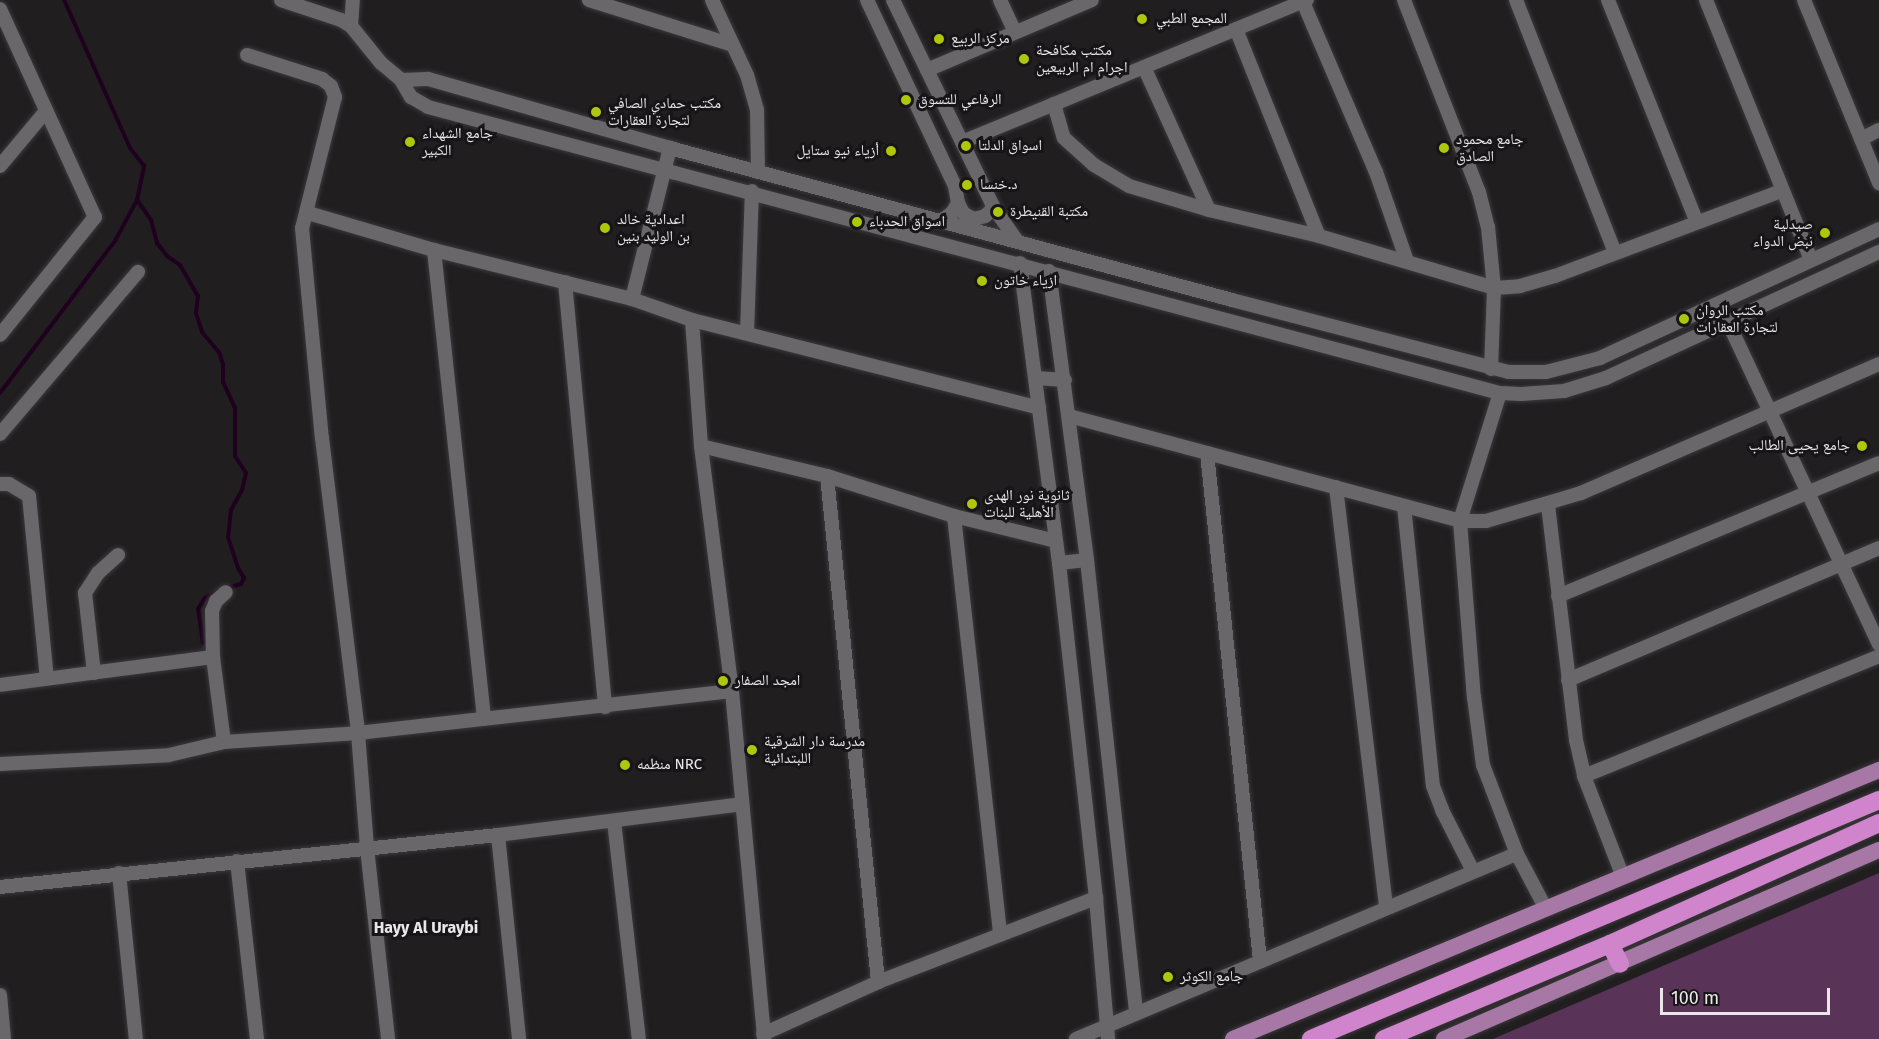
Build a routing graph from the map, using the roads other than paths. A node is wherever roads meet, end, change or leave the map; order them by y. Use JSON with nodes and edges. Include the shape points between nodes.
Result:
{"nodes":[{"id":1,"x":280,"y":0,"type":"edge"},
{"id":2,"x":353,"y":0,"type":"edge"},
{"id":3,"x":589,"y":0,"type":"edge"},
{"id":4,"x":712,"y":0,"type":"edge"},
{"id":5,"x":867,"y":0,"type":"edge"},
{"id":6,"x":892,"y":0,"type":"edge"},
{"id":7,"x":1000,"y":0,"type":"edge"},
{"id":8,"x":1092,"y":0,"type":"edge"},
{"id":9,"x":1404,"y":0,"type":"edge"},
{"id":10,"x":1516,"y":0,"type":"edge"},
{"id":11,"x":1608,"y":0,"type":"edge"},
{"id":12,"x":1706,"y":0,"type":"edge"},
{"id":13,"x":1804,"y":0,"type":"edge"},
{"id":14,"x":1305,"y":1,"type":"edge"},
{"id":15,"x":0,"y":9,"type":"edge"},
{"id":16,"x":351,"y":26,"type":"junction"},
{"id":17,"x":1236,"y":29,"type":"junction"},
{"id":18,"x":1015,"y":33,"type":"junction"},
{"id":19,"x":733,"y":45,"type":"junction"},
{"id":20,"x":247,"y":55,"type":"dead end"},
{"id":21,"x":1144,"y":67,"type":"junction"},
{"id":22,"x":927,"y":70,"type":"junction"},
{"id":23,"x":401,"y":80,"type":"junction"},
{"id":24,"x":1054,"y":104,"type":"junction"},
{"id":25,"x":46,"y":111,"type":"junction"},
{"id":26,"x":1879,"y":130,"type":"edge"},
{"id":27,"x":1861,"y":139,"type":"junction"},
{"id":28,"x":962,"y":142,"type":"junction"},
{"id":29,"x":670,"y":148,"type":"junction"},
{"id":30,"x":0,"y":166,"type":"edge"},
{"id":31,"x":664,"y":169,"type":"junction"},
{"id":32,"x":758,"y":172,"type":"junction"},
{"id":33,"x":1879,"y":183,"type":"edge"},
{"id":34,"x":752,"y":191,"type":"junction"},
{"id":35,"x":1781,"y":191,"type":"junction"},
{"id":36,"x":958,"y":203,"type":"junction"},
{"id":37,"x":994,"y":208,"type":"junction"},
{"id":38,"x":1209,"y":210,"type":"junction"},
{"id":39,"x":308,"y":213,"type":"junction"},
{"id":40,"x":942,"y":220,"type":"junction"},
{"id":41,"x":1697,"y":222,"type":"junction"},
{"id":42,"x":1879,"y":228,"type":"edge"},
{"id":43,"x":1319,"y":236,"type":"junction"},
{"id":44,"x":1016,"y":240,"type":"junction"},
{"id":45,"x":434,"y":250,"type":"junction"},
{"id":46,"x":1615,"y":252,"type":"junction"},
{"id":47,"x":1879,"y":252,"type":"edge"},
{"id":48,"x":1811,"y":260,"type":"junction"},
{"id":49,"x":1407,"y":261,"type":"junction"},
{"id":50,"x":1020,"y":263,"type":"junction"},
{"id":51,"x":1049,"y":271,"type":"junction"},
{"id":52,"x":138,"y":272,"type":"dead end"},
{"id":53,"x":564,"y":282,"type":"junction"},
{"id":54,"x":1494,"y":288,"type":"junction"},
{"id":55,"x":632,"y":299,"type":"junction"},
{"id":56,"x":1232,"y":300,"type":"junction"},
{"id":57,"x":1708,"y":308,"type":"junction"},
{"id":58,"x":1227,"y":319,"type":"junction"},
{"id":59,"x":692,"y":320,"type":"junction"},
{"id":60,"x":1728,"y":322,"type":"junction"},
{"id":61,"x":747,"y":333,"type":"junction"},
{"id":62,"x":0,"y":335,"type":"edge"},
{"id":63,"x":1688,"y":339,"type":"junction"},
{"id":64,"x":1879,"y":364,"type":"edge"},
{"id":65,"x":1491,"y":369,"type":"junction"},
{"id":66,"x":1036,"y":378,"type":"junction"},
{"id":67,"x":1065,"y":380,"type":"junction"},
{"id":68,"x":1500,"y":393,"type":"junction"},
{"id":69,"x":1039,"y":408,"type":"junction"},
{"id":70,"x":1770,"y":411,"type":"junction"},
{"id":71,"x":1069,"y":416,"type":"junction"},
{"id":72,"x":0,"y":434,"type":"edge"},
{"id":73,"x":701,"y":446,"type":"junction"},
{"id":74,"x":1207,"y":453,"type":"junction"},
{"id":75,"x":1879,"y":463,"type":"edge"},
{"id":76,"x":827,"y":476,"type":"junction"},
{"id":77,"x":0,"y":484,"type":"edge"},
{"id":78,"x":1336,"y":487,"type":"junction"},
{"id":79,"x":1808,"y":493,"type":"junction"},
{"id":80,"x":1548,"y":505,"type":"junction"},
{"id":81,"x":1404,"y":506,"type":"junction"},
{"id":82,"x":954,"y":516,"type":"junction"},
{"id":83,"x":1460,"y":521,"type":"junction"},
{"id":84,"x":1056,"y":541,"type":"junction"},
{"id":85,"x":1879,"y":548,"type":"edge"},
{"id":86,"x":118,"y":555,"type":"dead end"},
{"id":87,"x":1087,"y":560,"type":"junction"},
{"id":88,"x":1059,"y":563,"type":"junction"},
{"id":89,"x":1841,"y":564,"type":"junction"},
{"id":90,"x":226,"y":592,"type":"dead end"},
{"id":91,"x":1558,"y":596,"type":"junction"},
{"id":92,"x":1879,"y":644,"type":"edge"},
{"id":93,"x":1879,"y":656,"type":"edge"},
{"id":94,"x":213,"y":657,"type":"junction"},
{"id":95,"x":94,"y":673,"type":"junction"},
{"id":96,"x":47,"y":678,"type":"junction"},
{"id":97,"x":1568,"y":680,"type":"junction"},
{"id":98,"x":0,"y":685,"type":"edge"},
{"id":99,"x":732,"y":691,"type":"junction"},
{"id":100,"x":605,"y":706,"type":"junction"},
{"id":101,"x":484,"y":718,"type":"junction"},
{"id":102,"x":358,"y":733,"type":"junction"},
{"id":103,"x":224,"y":742,"type":"junction"},
{"id":104,"x":0,"y":764,"type":"edge"},
{"id":105,"x":1879,"y":770,"type":"edge"},
{"id":106,"x":1584,"y":776,"type":"junction"},
{"id":107,"x":1879,"y":800,"type":"edge"},
{"id":108,"x":742,"y":804,"type":"junction"},
{"id":109,"x":614,"y":821,"type":"junction"},
{"id":110,"x":1879,"y":823,"type":"edge"},
{"id":111,"x":498,"y":835,"type":"junction"},
{"id":112,"x":367,"y":848,"type":"junction"},
{"id":113,"x":1879,"y":850,"type":"edge"},
{"id":114,"x":1517,"y":854,"type":"junction"},
{"id":115,"x":237,"y":861,"type":"junction"},
{"id":116,"x":1473,"y":871,"type":"junction"},
{"id":117,"x":119,"y":873,"type":"junction"},
{"id":118,"x":1623,"y":877,"type":"junction"},
{"id":119,"x":0,"y":887,"type":"edge"},
{"id":120,"x":1096,"y":898,"type":"junction"},
{"id":121,"x":1386,"y":907,"type":"junction"},
{"id":122,"x":1546,"y":909,"type":"junction"},
{"id":123,"x":1000,"y":934,"type":"junction"},
{"id":124,"x":1610,"y":944,"type":"junction"},
{"id":125,"x":1260,"y":961,"type":"junction"},
{"id":126,"x":1620,"y":964,"type":"junction"},
{"id":127,"x":878,"y":982,"type":"junction"},
{"id":128,"x":0,"y":995,"type":"edge"},
{"id":129,"x":1136,"y":1013,"type":"junction"},
{"id":130,"x":1107,"y":1032,"type":"edge"},
{"id":131,"x":763,"y":1036,"type":"edge"},
{"id":132,"x":4,"y":1039,"type":"edge"},
{"id":133,"x":136,"y":1039,"type":"edge"},
{"id":134,"x":257,"y":1039,"type":"edge"},
{"id":135,"x":388,"y":1039,"type":"edge"},
{"id":136,"x":519,"y":1039,"type":"edge"},
{"id":137,"x":639,"y":1039,"type":"edge"},
{"id":138,"x":1076,"y":1039,"type":"edge"},
{"id":139,"x":1233,"y":1039,"type":"edge"},
{"id":140,"x":1311,"y":1039,"type":"edge"},
{"id":141,"x":1384,"y":1039,"type":"edge"},
{"id":142,"x":1444,"y":1039,"type":"edge"}],
"edges":[{"from":1,"to":16,"type":"street"},
{"from":2,"to":16,"type":"street"},
{"from":3,"to":19,"type":"street"},
{"from":4,"to":19,"type":"street"},
{"from":5,"to":36,"type":"street","via":[[953,181]]},
{"from":6,"to":22,"type":"street"},
{"from":7,"to":18,"type":"street"},
{"from":8,"to":18,"type":"street"},
{"from":9,"to":54,"type":"street","via":[[1479,192],[1488,227]]},
{"from":10,"to":46,"type":"street"},
{"from":11,"to":41,"type":"street"},
{"from":12,"to":35,"type":"street"},
{"from":13,"to":27,"type":"street"},
{"from":14,"to":17,"type":"street"},
{"from":14,"to":49,"type":"street","via":[[1376,172]]},
{"from":15,"to":25,"type":"street"},
{"from":16,"to":23,"type":"street","via":[[381,63]]},
{"from":17,"to":21,"type":"street"},
{"from":17,"to":43,"type":"street"},
{"from":18,"to":22,"type":"street"},
{"from":19,"to":32,"type":"street","via":[[757,110]]},
{"from":20,"to":39,"type":"street","via":[[322,79],[334,91],[335,103]]},
{"from":21,"to":24,"type":"street"},
{"from":21,"to":38,"type":"street"},
{"from":22,"to":28,"type":"street"},
{"from":23,"to":29,"type":"street","via":[[428,79]]},
{"from":23,"to":31,"type":"street","via":[[411,97],[422,105]]},
{"from":24,"to":28,"type":"street"},
{"from":24,"to":38,"type":"street","via":[[1064,138],[1094,165],[1129,186]]},
{"from":25,"to":30,"type":"street"},
{"from":25,"to":62,"type":"street","via":[[95,217]]},
{"from":26,"to":27,"type":"street"},
{"from":27,"to":33,"type":"street"},
{"from":28,"to":37,"type":"street"},
{"from":29,"to":31,"type":"street"},
{"from":29,"to":32,"type":"street"},
{"from":31,"to":34,"type":"street"},
{"from":31,"to":55,"type":"street"},
{"from":32,"to":40,"type":"street"},
{"from":34,"to":50,"type":"street"},
{"from":34,"to":61,"type":"street"},
{"from":35,"to":41,"type":"street"},
{"from":35,"to":48,"type":"street"},
{"from":36,"to":37,"type":"street","via":[[963,213],[974,219]]},
{"from":36,"to":40,"type":"street"},
{"from":37,"to":44,"type":"street"},
{"from":38,"to":43,"type":"street"},
{"from":39,"to":45,"type":"street"},
{"from":39,"to":102,"type":"street","via":[[302,228],[304,252]]},
{"from":40,"to":44,"type":"street"},
{"from":41,"to":46,"type":"street"},
{"from":42,"to":48,"type":"street"},
{"from":43,"to":49,"type":"street"},
{"from":44,"to":56,"type":"street"},
{"from":45,"to":53,"type":"street"},
{"from":45,"to":101,"type":"street"},
{"from":46,"to":54,"type":"street","via":[[1555,276],[1520,286]]},
{"from":47,"to":60,"type":"street"},
{"from":48,"to":57,"type":"street"},
{"from":49,"to":54,"type":"street"},
{"from":50,"to":51,"type":"street"},
{"from":50,"to":66,"type":"street"},
{"from":51,"to":58,"type":"street"},
{"from":51,"to":67,"type":"street"},
{"from":52,"to":72,"type":"street"},
{"from":53,"to":55,"type":"street"},
{"from":53,"to":100,"type":"street"},
{"from":54,"to":65,"type":"street"},
{"from":55,"to":59,"type":"street"},
{"from":56,"to":58,"type":"street"},
{"from":56,"to":65,"type":"street"},
{"from":57,"to":63,"type":"street","via":[[1682,326],[1681,335]]},
{"from":57,"to":65,"type":"street","via":[[1583,364],[1546,372]]},
{"from":58,"to":68,"type":"street"},
{"from":59,"to":61,"type":"street"},
{"from":59,"to":73,"type":"street"},
{"from":60,"to":63,"type":"street"},
{"from":60,"to":70,"type":"street"},
{"from":61,"to":69,"type":"street"},
{"from":63,"to":68,"type":"street","via":[[1585,386],[1543,394]]},
{"from":64,"to":70,"type":"street"},
{"from":66,"to":67,"type":"street"},
{"from":66,"to":69,"type":"street"},
{"from":67,"to":71,"type":"street"},
{"from":68,"to":83,"type":"street"},
{"from":69,"to":84,"type":"street"},
{"from":70,"to":79,"type":"street"},
{"from":70,"to":80,"type":"street"},
{"from":71,"to":74,"type":"street"},
{"from":71,"to":87,"type":"street"},
{"from":73,"to":76,"type":"street"},
{"from":73,"to":99,"type":"street"},
{"from":74,"to":78,"type":"street"},
{"from":74,"to":125,"type":"street"},
{"from":75,"to":79,"type":"street"},
{"from":76,"to":82,"type":"street"},
{"from":76,"to":127,"type":"street"},
{"from":77,"to":96,"type":"street","via":[[9,484],[29,496]]},
{"from":78,"to":81,"type":"street"},
{"from":78,"to":121,"type":"street"},
{"from":79,"to":89,"type":"street"},
{"from":79,"to":91,"type":"street"},
{"from":80,"to":83,"type":"street","via":[[1486,521]]},
{"from":80,"to":91,"type":"street"},
{"from":81,"to":83,"type":"street"},
{"from":81,"to":116,"type":"street","via":[[1433,786]]},
{"from":82,"to":84,"type":"street"},
{"from":82,"to":123,"type":"street"},
{"from":83,"to":114,"type":"street","via":[[1483,765]]},
{"from":84,"to":88,"type":"street"},
{"from":85,"to":89,"type":"street"},
{"from":86,"to":95,"type":"street","via":[[98,573],[85,593]]},
{"from":87,"to":88,"type":"street"},
{"from":87,"to":129,"type":"street"},
{"from":88,"to":120,"type":"street"},
{"from":89,"to":92,"type":"street"},
{"from":89,"to":97,"type":"street"},
{"from":90,"to":94,"type":"street","via":[[216,601],[212,612]]},
{"from":91,"to":97,"type":"street"},
{"from":93,"to":106,"type":"street"},
{"from":94,"to":95,"type":"street"},
{"from":94,"to":103,"type":"street"},
{"from":95,"to":96,"type":"street"},
{"from":96,"to":98,"type":"street"},
{"from":97,"to":106,"type":"street"},
{"from":99,"to":100,"type":"street"},
{"from":99,"to":108,"type":"street"},
{"from":100,"to":101,"type":"street"},
{"from":101,"to":102,"type":"street"},
{"from":102,"to":103,"type":"street"},
{"from":102,"to":112,"type":"street"},
{"from":103,"to":104,"type":"street","via":[[169,755]]},
{"from":105,"to":118,"type":"main road"},
{"from":106,"to":118,"type":"street"},
{"from":107,"to":140,"type":"highway"},
{"from":108,"to":109,"type":"street"},
{"from":108,"to":131,"type":"street"},
{"from":109,"to":111,"type":"street"},
{"from":109,"to":137,"type":"street"},
{"from":110,"to":124,"type":"highway"},
{"from":111,"to":112,"type":"street"},
{"from":111,"to":136,"type":"street"},
{"from":112,"to":115,"type":"street"},
{"from":112,"to":135,"type":"street"},
{"from":113,"to":126,"type":"main road"},
{"from":114,"to":116,"type":"street"},
{"from":114,"to":122,"type":"street"},
{"from":115,"to":117,"type":"street"},
{"from":115,"to":134,"type":"street"},
{"from":116,"to":121,"type":"street"},
{"from":117,"to":119,"type":"street"},
{"from":117,"to":133,"type":"street"},
{"from":118,"to":122,"type":"main road"},
{"from":120,"to":123,"type":"street"},
{"from":120,"to":130,"type":"street"},
{"from":121,"to":125,"type":"street"},
{"from":122,"to":139,"type":"main road"},
{"from":123,"to":127,"type":"street"},
{"from":124,"to":126,"type":"highway"},
{"from":124,"to":141,"type":"highway"},
{"from":125,"to":129,"type":"street"},
{"from":126,"to":142,"type":"main road"},
{"from":127,"to":131,"type":"street"},
{"from":128,"to":132,"type":"street"},
{"from":129,"to":130,"type":"street"},
{"from":130,"to":138,"type":"street"}]}
